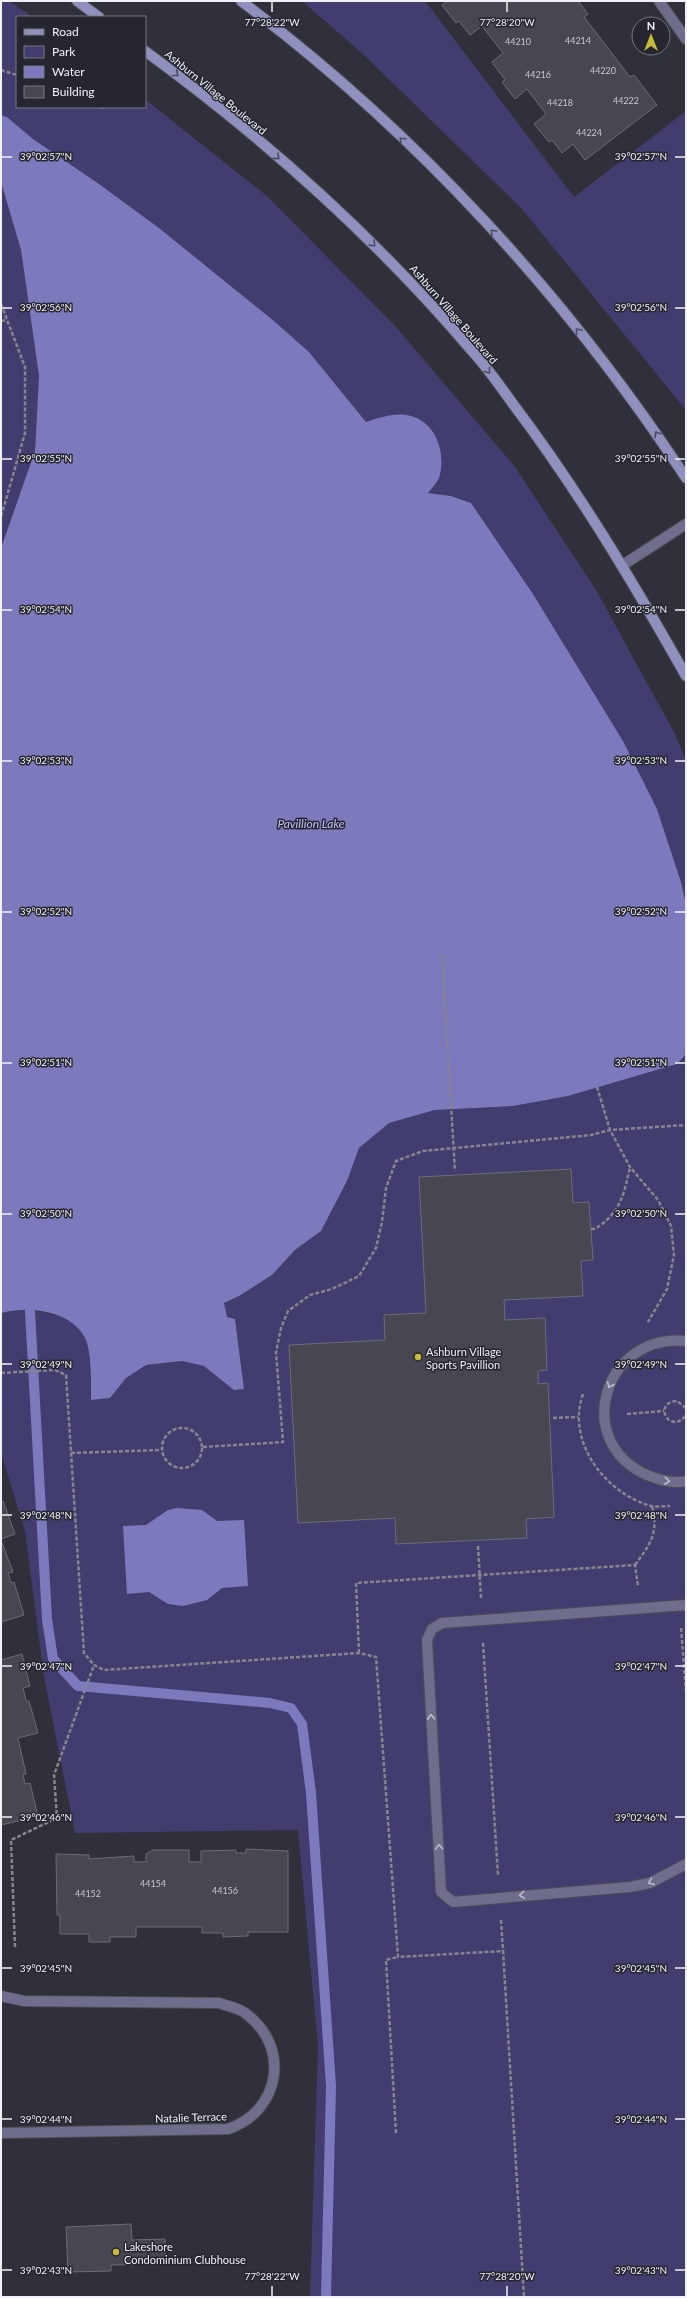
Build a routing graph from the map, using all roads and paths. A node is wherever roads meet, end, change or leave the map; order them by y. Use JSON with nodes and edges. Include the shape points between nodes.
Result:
{"nodes":[{"id":1,"x":77,"y":1,"type":"edge"},
{"id":2,"x":241,"y":1,"type":"edge"},
{"id":3,"x":659,"y":1,"type":"edge"},
{"id":4,"x":98,"y":16,"type":"edge"},
{"id":5,"x":686,"y":38,"type":"edge"},
{"id":6,"x":146,"y":52,"type":"edge"},
{"id":7,"x":1,"y":70,"type":"edge"},
{"id":8,"x":16,"y":75,"type":"edge"},
{"id":9,"x":1,"y":304,"type":"edge"},
{"id":10,"x":7,"y":320,"type":"junction"},
{"id":11,"x":1,"y":321,"type":"edge"},
{"id":12,"x":686,"y":478,"type":"edge"},
{"id":13,"x":1,"y":517,"type":"edge"},
{"id":14,"x":686,"y":524,"type":"edge"},
{"id":15,"x":623,"y":565,"type":"junction"},
{"id":16,"x":686,"y":676,"type":"edge"},
{"id":17,"x":442,"y":955,"type":"dead end"},
{"id":18,"x":597,"y":1087,"type":"dead end"},
{"id":19,"x":686,"y":1125,"type":"edge"},
{"id":20,"x":610,"y":1130,"type":"junction"},
{"id":21,"x":454,"y":1147,"type":"junction"},
{"id":22,"x":630,"y":1167,"type":"junction"},
{"id":23,"x":455,"y":1171,"type":"dead end"},
{"id":24,"x":591,"y":1229,"type":"dead end"},
{"id":25,"x":644,"y":1323,"type":"dead end"},
{"id":26,"x":686,"y":1341,"type":"edge"},
{"id":27,"x":1,"y":1373,"type":"edge"},
{"id":28,"x":583,"y":1393,"type":"dead end"},
{"id":29,"x":686,"y":1408,"type":"edge"},
{"id":30,"x":686,"y":1415,"type":"edge"},
{"id":31,"x":203,"y":1447,"type":"junction"},
{"id":32,"x":160,"y":1450,"type":"junction"},
{"id":33,"x":71,"y":1453,"type":"junction"},
{"id":34,"x":686,"y":1481,"type":"edge"},
{"id":35,"x":652,"y":1506,"type":"junction"},
{"id":36,"x":672,"y":1506,"type":"dead end"},
{"id":37,"x":478,"y":1546,"type":"dead end"},
{"id":38,"x":635,"y":1565,"type":"junction"},
{"id":39,"x":479,"y":1575,"type":"junction"},
{"id":40,"x":637,"y":1586,"type":"junction"},
{"id":41,"x":645,"y":1586,"type":"dead end"},
{"id":42,"x":686,"y":1605,"type":"edge"},
{"id":43,"x":660,"y":1607,"type":"junction"},
{"id":44,"x":482,"y":1620,"type":"junction"},
{"id":45,"x":359,"y":1653,"type":"junction"},
{"id":46,"x":94,"y":1665,"type":"junction"},
{"id":47,"x":686,"y":1691,"type":"edge"},
{"id":48,"x":686,"y":1864,"type":"edge"},
{"id":49,"x":499,"y":1897,"type":"junction"},
{"id":50,"x":15,"y":1947,"type":"dead end"},
{"id":51,"x":503,"y":1950,"type":"junction"},
{"id":52,"x":398,"y":1956,"type":"junction"},
{"id":53,"x":1,"y":1996,"type":"edge"},
{"id":54,"x":1,"y":2133,"type":"edge"},
{"id":55,"x":396,"y":2133,"type":"dead end"},
{"id":56,"x":524,"y":2297,"type":"edge"}],
"edges":[{"from":1,"to":4,"type":"main road"},
{"from":12,"to":2,"type":"main road","one_way":true,"via":[[648,421],[512,252],[392,130],[328,71]]},
{"from":3,"to":5,"type":"street"},
{"from":6,"to":15,"type":"main road","name":"Ashburn Village Boulevard","one_way":true,"via":[[300,177],[400,271],[474,352],[551,453]]},
{"from":7,"to":8,"type":"path"},
{"from":9,"to":10,"type":"path"},
{"from":10,"to":11,"type":"path"},
{"from":10,"to":13,"type":"path","via":[[25,367],[25,433]]},
{"from":14,"to":15,"type":"street"},
{"from":15,"to":16,"type":"main road","name":"Ashburn Village Boulevard"},
{"from":17,"to":21,"type":"path"},
{"from":18,"to":20,"type":"path"},
{"from":19,"to":20,"type":"path"},
{"from":20,"to":21,"type":"path","via":[[591,1135]]},
{"from":20,"to":22,"type":"path"},
{"from":21,"to":23,"type":"path"},
{"from":21,"to":31,"type":"path","via":[[423,1151],[396,1162],[386,1188],[376,1248],[359,1276],[332,1289],[310,1295],[288,1311],[276,1352],[283,1442]]},
{"from":22,"to":24,"type":"path","via":[[623,1197],[612,1217]]},
{"from":22,"to":25,"type":"path","via":[[658,1200],[671,1226],[674,1255],[667,1289],[650,1321]]},
{"from":26,"to":34,"type":"street","one_way":true,"via":[[671,1339],[649,1344],[630,1356],[615,1372],[606,1393],[604,1415],[609,1437],[620,1456],[637,1471],[658,1480]]},
{"from":27,"to":33,"type":"path","via":[[55,1370],[66,1375]]},
{"from":28,"to":35,"type":"path","via":[[578,1417],[590,1462],[605,1479],[632,1498]]},
{"from":29,"to":30,"type":"path","via":[[677,1401],[671,1401],[664,1411],[671,1421],[677,1422]]},
{"from":31,"to":32,"type":"path","via":[[197,1462],[183,1469],[168,1464]]},
{"from":31,"to":32,"type":"path","via":[[196,1433],[180,1427],[166,1434]]},
{"from":32,"to":33,"type":"path"},
{"from":33,"to":46,"type":"path","via":[[84,1653]]},
{"from":35,"to":36,"type":"path"},
{"from":35,"to":38,"type":"path","via":[[656,1520],[652,1541]]},
{"from":37,"to":39,"type":"path"},
{"from":38,"to":39,"type":"path"},
{"from":38,"to":40,"type":"path"},
{"from":39,"to":44,"type":"path"},
{"from":39,"to":45,"type":"path","via":[[356,1583]]},
{"from":40,"to":41,"type":"path"},
{"from":40,"to":43,"type":"path"},
{"from":42,"to":43,"type":"street"},
{"from":43,"to":44,"type":"street"},
{"from":43,"to":47,"type":"path","via":[[682,1628]]},
{"from":44,"to":49,"type":"path"},
{"from":49,"to":44,"type":"street","one_way":true,"via":[[453,1902],[441,1892],[426,1640],[432,1629],[442,1623]]},
{"from":45,"to":46,"type":"path","via":[[104,1670]]},
{"from":45,"to":52,"type":"path","via":[[376,1656]]},
{"from":46,"to":50,"type":"path","via":[[54,1775],[57,1818],[11,1840]]},
{"from":48,"to":49,"type":"street","one_way":true,"via":[[650,1883],[630,1888]]},
{"from":49,"to":51,"type":"path"},
{"from":51,"to":52,"type":"path"},
{"from":51,"to":56,"type":"path"},
{"from":52,"to":55,"type":"path","via":[[386,1960]]},
{"from":53,"to":54,"type":"street","name":"Natalie Terrace","via":[[24,2001],[219,2003],[245,2012],[265,2034],[275,2061],[271,2091],[265,2104],[242,2124],[228,2129]]}]}
